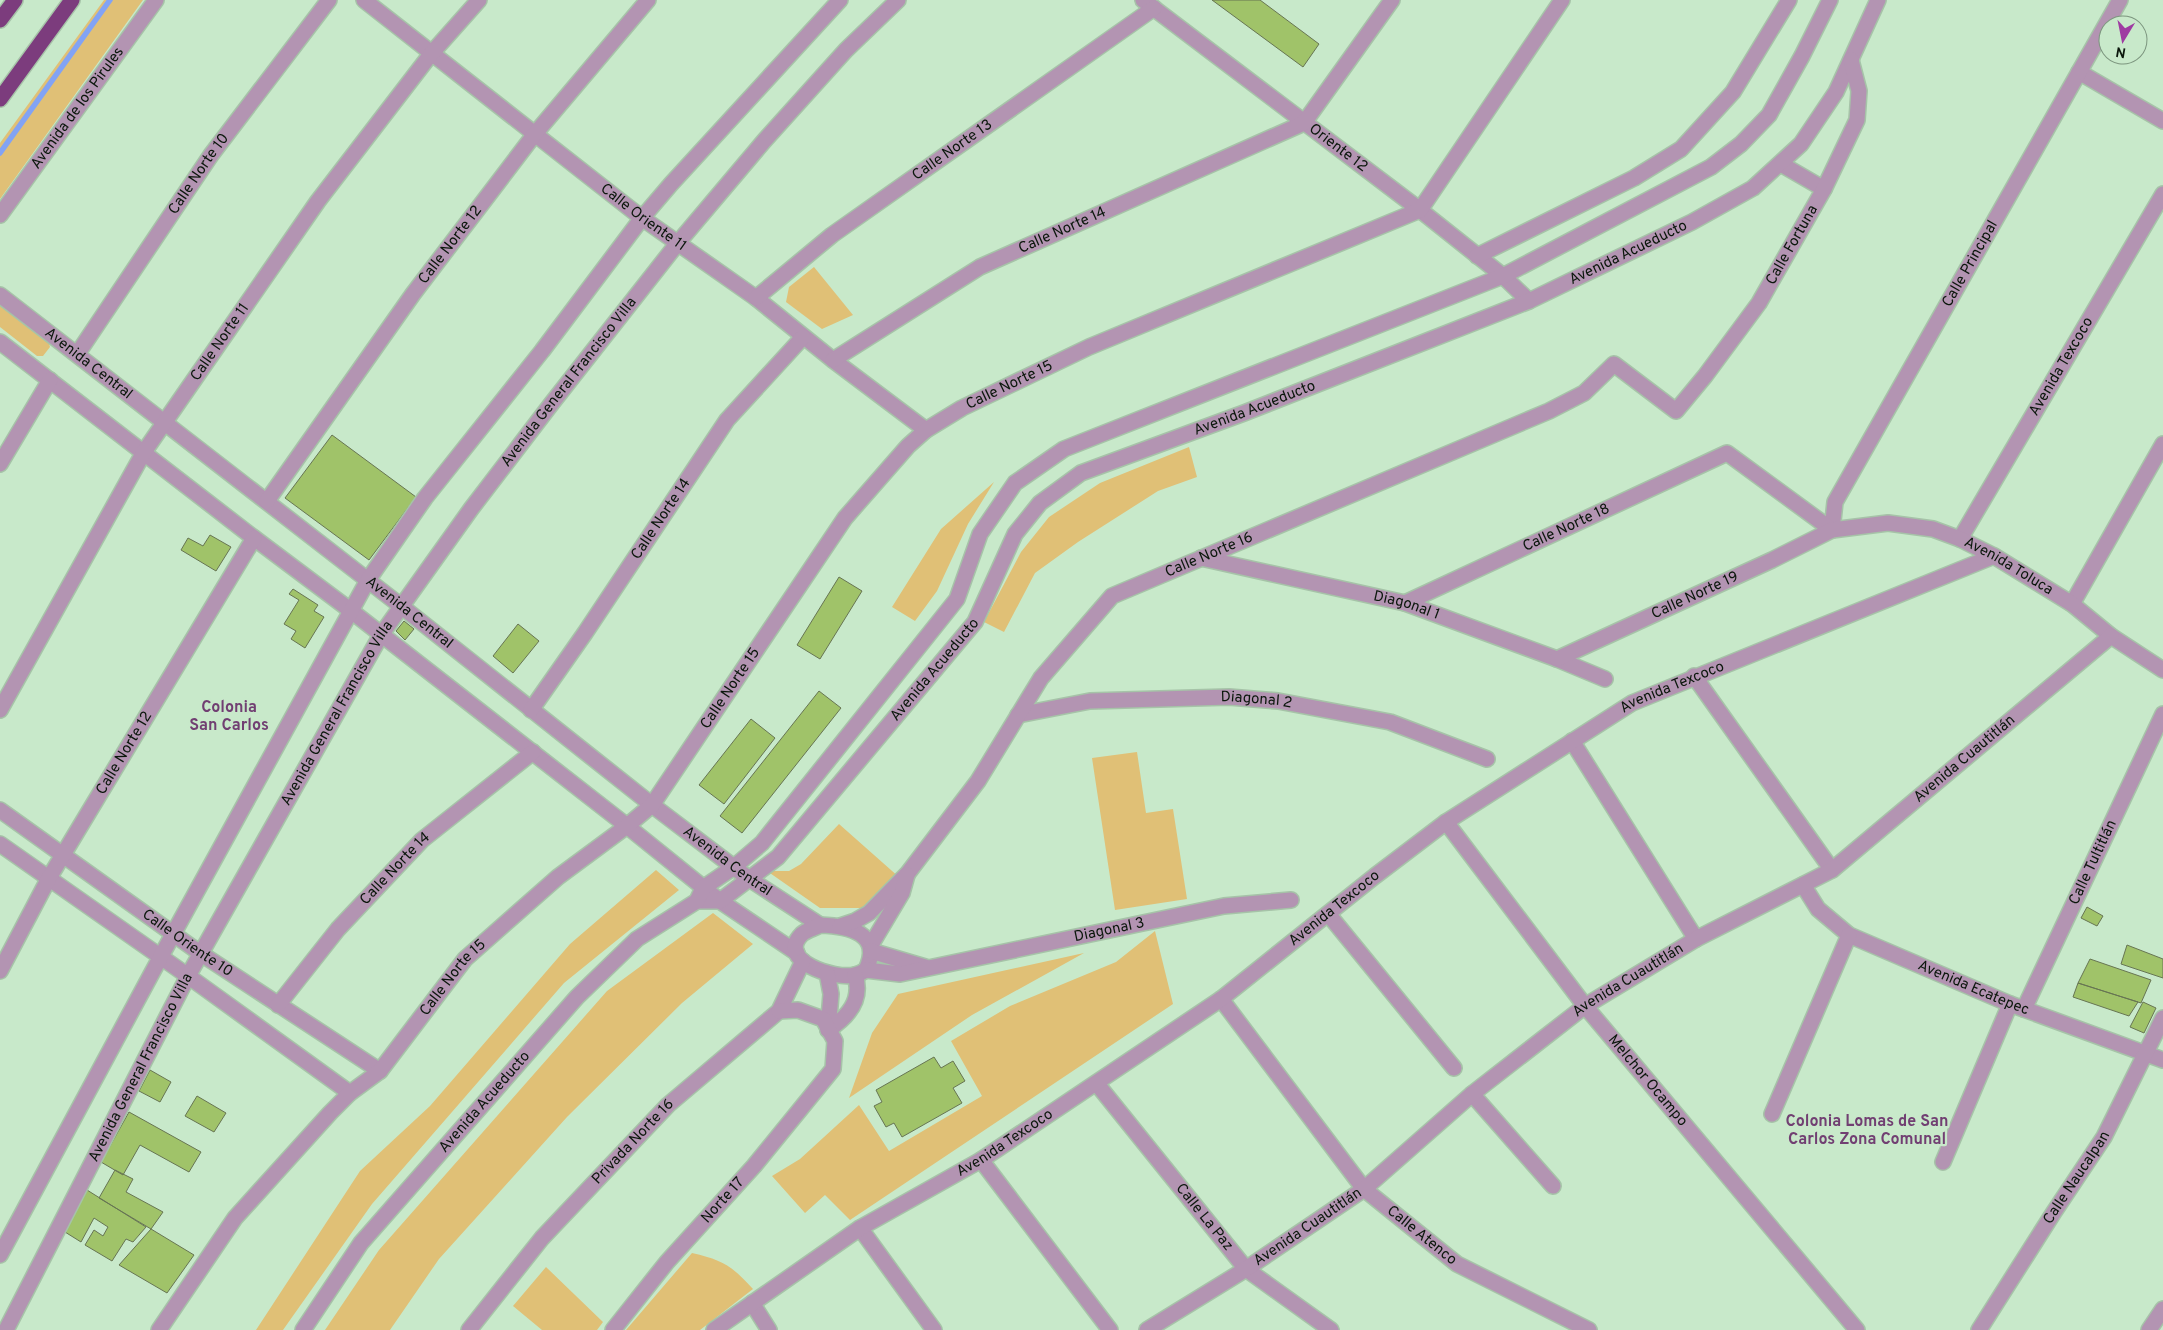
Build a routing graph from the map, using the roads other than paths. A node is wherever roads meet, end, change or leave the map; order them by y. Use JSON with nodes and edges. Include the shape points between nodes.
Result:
{"nodes":[{"id":1,"x":15,"y":0,"type":"edge"},
{"id":2,"x":72,"y":0,"type":"edge"},
{"id":3,"x":156,"y":0,"type":"edge"},
{"id":4,"x":329,"y":0,"type":"edge"},
{"id":5,"x":364,"y":0,"type":"edge"},
{"id":6,"x":479,"y":0,"type":"edge"},
{"id":7,"x":648,"y":0,"type":"edge"},
{"id":8,"x":840,"y":0,"type":"edge"},
{"id":9,"x":898,"y":0,"type":"edge"},
{"id":10,"x":1392,"y":0,"type":"edge"},
{"id":11,"x":1562,"y":0,"type":"edge"},
{"id":12,"x":1788,"y":0,"type":"edge"},
{"id":13,"x":1830,"y":0,"type":"edge"},
{"id":14,"x":1878,"y":0,"type":"edge"},
{"id":15,"x":2120,"y":0,"type":"edge"},
{"id":16,"x":1148,"y":4,"type":"edge"},
{"id":17,"x":0,"y":20,"type":"edge"},
{"id":18,"x":431,"y":54,"type":"junction"},
{"id":19,"x":1852,"y":60,"type":"junction"},
{"id":20,"x":2079,"y":72,"type":"junction"},
{"id":21,"x":0,"y":99,"type":"edge"},
{"id":22,"x":2163,"y":121,"type":"edge"},
{"id":23,"x":1304,"y":123,"type":"junction"},
{"id":24,"x":534,"y":134,"type":"junction"},
{"id":25,"x":1781,"y":164,"type":"junction"},
{"id":26,"x":1824,"y":188,"type":"junction"},
{"id":27,"x":2163,"y":194,"type":"edge"},
{"id":28,"x":1420,"y":210,"type":"junction"},
{"id":29,"x":0,"y":215,"type":"edge"},
{"id":30,"x":642,"y":218,"type":"junction"},
{"id":31,"x":676,"y":244,"type":"junction"},
{"id":32,"x":1477,"y":256,"type":"junction"},
{"id":33,"x":1502,"y":276,"type":"junction"},
{"id":34,"x":0,"y":294,"type":"edge"},
{"id":35,"x":756,"y":298,"type":"junction"},
{"id":36,"x":1530,"y":301,"type":"junction"},
{"id":37,"x":803,"y":337,"type":"junction"},
{"id":38,"x":0,"y":342,"type":"edge"},
{"id":39,"x":78,"y":353,"type":"junction"},
{"id":40,"x":833,"y":360,"type":"junction"},
{"id":41,"x":1614,"y":364,"type":"joint"},
{"id":42,"x":50,"y":380,"type":"junction"},
{"id":43,"x":165,"y":424,"type":"junction"},
{"id":44,"x":926,"y":430,"type":"junction"},
{"id":45,"x":2163,"y":444,"type":"edge"},
{"id":46,"x":144,"y":452,"type":"junction"},
{"id":47,"x":0,"y":464,"type":"edge"},
{"id":48,"x":267,"y":501,"type":"junction"},
{"id":49,"x":1832,"y":530,"type":"junction"},
{"id":50,"x":254,"y":538,"type":"junction"},
{"id":51,"x":1960,"y":539,"type":"junction"},
{"id":52,"x":1994,"y":556,"type":"junction"},
{"id":53,"x":1201,"y":558,"type":"junction"},
{"id":54,"x":368,"y":580,"type":"junction"},
{"id":55,"x":1406,"y":603,"type":"junction"},
{"id":56,"x":2072,"y":604,"type":"junction"},
{"id":57,"x":401,"y":606,"type":"junction"},
{"id":58,"x":350,"y":610,"type":"junction"},
{"id":59,"x":381,"y":635,"type":"junction"},
{"id":60,"x":2111,"y":636,"type":"junction"},
{"id":61,"x":1558,"y":659,"type":"junction"},
{"id":62,"x":2163,"y":670,"type":"edge"},
{"id":63,"x":1694,"y":676,"type":"junction"},
{"id":64,"x":1605,"y":679,"type":"dead end"},
{"id":65,"x":0,"y":710,"type":"edge"},
{"id":66,"x":531,"y":710,"type":"junction"},
{"id":67,"x":2163,"y":714,"type":"edge"},
{"id":68,"x":1018,"y":715,"type":"junction"},
{"id":69,"x":1572,"y":741,"type":"junction"},
{"id":70,"x":533,"y":752,"type":"junction"},
{"id":71,"x":1487,"y":759,"type":"dead end"},
{"id":72,"x":652,"y":805,"type":"junction"},
{"id":73,"x":0,"y":810,"type":"edge"},
{"id":74,"x":1446,"y":822,"type":"junction"},
{"id":75,"x":627,"y":826,"type":"junction"},
{"id":76,"x":0,"y":844,"type":"edge"},
{"id":77,"x":63,"y":855,"type":"junction"},
{"id":78,"x":734,"y":867,"type":"junction"},
{"id":79,"x":1832,"y":870,"type":"junction"},
{"id":80,"x":908,"y":873,"type":"junction"},
{"id":81,"x":49,"y":878,"type":"junction"},
{"id":82,"x":748,"y":878,"type":"junction"},
{"id":83,"x":1803,"y":885,"type":"junction"},
{"id":84,"x":700,"y":894,"type":"junction"},
{"id":85,"x":1291,"y":900,"type":"dead end"},
{"id":86,"x":720,"y":901,"type":"junction"},
{"id":87,"x":1329,"y":915,"type":"junction"},
{"id":88,"x":820,"y":925,"type":"junction"},
{"id":89,"x":840,"y":926,"type":"junction"},
{"id":90,"x":173,"y":934,"type":"junction"},
{"id":91,"x":1849,"y":935,"type":"junction"},
{"id":92,"x":1696,"y":939,"type":"junction"},
{"id":93,"x":871,"y":948,"type":"junction"},
{"id":94,"x":200,"y":953,"type":"junction"},
{"id":95,"x":800,"y":957,"type":"junction"},
{"id":96,"x":160,"y":958,"type":"junction"},
{"id":97,"x":927,"y":967,"type":"junction"},
{"id":98,"x":0,"y":971,"type":"edge"},
{"id":99,"x":827,"y":973,"type":"junction"},
{"id":100,"x":861,"y":973,"type":"junction"},
{"id":101,"x":188,"y":976,"type":"junction"},
{"id":102,"x":1221,"y":999,"type":"junction"},
{"id":103,"x":783,"y":1004,"type":"junction"},
{"id":104,"x":278,"y":1005,"type":"junction"},
{"id":105,"x":1585,"y":1006,"type":"junction"},
{"id":106,"x":2017,"y":1007,"type":"junction"},
{"id":107,"x":2163,"y":1018,"type":"edge"},
{"id":108,"x":828,"y":1030,"type":"junction"},
{"id":109,"x":2145,"y":1054,"type":"junction"},
{"id":110,"x":2163,"y":1060,"type":"edge"},
{"id":111,"x":1454,"y":1068,"type":"dead end"},
{"id":112,"x":380,"y":1071,"type":"junction"},
{"id":113,"x":1096,"y":1084,"type":"junction"},
{"id":114,"x":350,"y":1093,"type":"junction"},
{"id":115,"x":1472,"y":1094,"type":"junction"},
{"id":116,"x":1772,"y":1114,"type":"dead end"},
{"id":117,"x":981,"y":1160,"type":"junction"},
{"id":118,"x":1943,"y":1162,"type":"dead end"},
{"id":119,"x":1553,"y":1186,"type":"dead end"},
{"id":120,"x":1364,"y":1189,"type":"junction"},
{"id":121,"x":860,"y":1228,"type":"junction"},
{"id":122,"x":0,"y":1255,"type":"edge"},
{"id":123,"x":1246,"y":1268,"type":"junction"},
{"id":124,"x":752,"y":1303,"type":"junction"},
{"id":125,"x":2163,"y":1309,"type":"edge"},
{"id":126,"x":6,"y":1330,"type":"edge"},
{"id":127,"x":159,"y":1330,"type":"edge"},
{"id":128,"x":303,"y":1330,"type":"edge"},
{"id":129,"x":469,"y":1330,"type":"edge"},
{"id":130,"x":612,"y":1330,"type":"edge"},
{"id":131,"x":714,"y":1330,"type":"edge"},
{"id":132,"x":769,"y":1330,"type":"edge"},
{"id":133,"x":934,"y":1330,"type":"edge"},
{"id":134,"x":1110,"y":1330,"type":"edge"},
{"id":135,"x":1147,"y":1330,"type":"edge"},
{"id":136,"x":1331,"y":1330,"type":"edge"},
{"id":137,"x":1589,"y":1330,"type":"edge"},
{"id":138,"x":1857,"y":1330,"type":"edge"},
{"id":139,"x":1979,"y":1330,"type":"edge"},
{"id":140,"x":2149,"y":1330,"type":"edge"}],
"edges":[{"from":1,"to":17,"type":"highway"},
{"from":2,"to":21,"type":"highway"},
{"from":3,"to":29,"type":"street","name":"Avenida de los Pirules"},
{"from":4,"to":39,"type":"street","name":"Calle Norte 10","via":[[211,155]]},
{"from":5,"to":18,"type":"street","name":"Calle Oriente 11"},
{"from":6,"to":18,"type":"street","name":"Calle Norte 11"},
{"from":7,"to":24,"type":"street","name":"Calle Norte 12"},
{"from":8,"to":30,"type":"street"},
{"from":9,"to":31,"type":"street","name":"Avenida General Francisco Villa","via":[[840,56]]},
{"from":10,"to":23,"type":"street"},
{"from":11,"to":28,"type":"street"},
{"from":12,"to":32,"type":"street","via":[[1733,92],[1681,149],[1634,178]]},
{"from":13,"to":33,"type":"street","name":"Avenida Acueducto","via":[[1769,115],[1740,144],[1711,167]]},
{"from":14,"to":19,"type":"street","name":"Avenida Acueducto"},
{"from":15,"to":20,"type":"street","name":"Calle Principal"},
{"from":16,"to":23,"type":"street","name":"Oriente 12"},
{"from":16,"to":35,"type":"street","name":"Calle Norte 13","via":[[832,235]]},
{"from":18,"to":24,"type":"street","name":"Calle Oriente 11"},
{"from":18,"to":43,"type":"street","name":"Calle Norte 11","via":[[318,201]]},
{"from":19,"to":25,"type":"street","name":"Avenida Acueducto","via":[[1836,92],[1801,144]]},
{"from":19,"to":26,"type":"street","name":"Calle Fortuna","via":[[1859,91],[1857,120]]},
{"from":20,"to":22,"type":"street"},
{"from":20,"to":49,"type":"street","name":"Calle Principal","via":[[1835,502]]},
{"from":23,"to":28,"type":"street","name":"Oriente 12"},
{"from":23,"to":40,"type":"street","name":"Calle Norte 14","via":[[980,267]]},
{"from":24,"to":30,"type":"street","name":"Calle Oriente 11"},
{"from":24,"to":48,"type":"street","name":"Calle Norte 12","via":[[413,294]]},
{"from":25,"to":26,"type":"street"},
{"from":25,"to":36,"type":"street","name":"Avenida Acueducto","via":[[1754,188],[1692,222]]},
{"from":26,"to":41,"type":"street","name":"Calle Fortuna","via":[[1759,303],[1676,411]]},
{"from":27,"to":51,"type":"street","name":"Avenida Texcoco"},
{"from":28,"to":32,"type":"street","name":"Oriente 12"},
{"from":28,"to":44,"type":"street","name":"Calle Norte 15","via":[[1089,347],[962,408]]},
{"from":30,"to":31,"type":"street","name":"Calle Oriente 11"},
{"from":30,"to":54,"type":"street","via":[[425,498]]},
{"from":31,"to":35,"type":"street","name":"Calle Oriente 11"},
{"from":31,"to":57,"type":"street","name":"Avenida General Francisco Villa","via":[[552,403]]},
{"from":32,"to":33,"type":"street","name":"Oriente 12"},
{"from":33,"to":36,"type":"street","name":"Oriente 12"},
{"from":33,"to":78,"type":"street","name":"Avenida Acueducto","via":[[1064,449],[1015,483],[980,534],[957,599],[762,843]]},
{"from":34,"to":39,"type":"street","name":"Avenida Central"},
{"from":35,"to":37,"type":"street","name":"Calle Oriente 11"},
{"from":36,"to":82,"type":"street","name":"Avenida Acueducto","via":[[1244,413],[1080,473],[1040,503],[1015,534],[975,622],[778,857]]},
{"from":37,"to":40,"type":"street","name":"Calle Oriente 11"},
{"from":37,"to":66,"type":"street","name":"Calle Norte 14","via":[[727,420]]},
{"from":38,"to":42,"type":"street"},
{"from":39,"to":43,"type":"street","name":"Avenida Central"},
{"from":40,"to":44,"type":"street","name":"Calle Oriente 11"},
{"from":41,"to":53,"type":"street","name":"Calle Norte 16","via":[[1584,393],[1549,411]]},
{"from":42,"to":46,"type":"street"},
{"from":42,"to":47,"type":"street"},
{"from":43,"to":46,"type":"street","name":"Calle Norte 11"},
{"from":43,"to":48,"type":"street","name":"Avenida Central"},
{"from":44,"to":72,"type":"street","name":"Calle Norte 15","via":[[845,518]]},
{"from":45,"to":56,"type":"street"},
{"from":46,"to":50,"type":"street"},
{"from":46,"to":65,"type":"street","name":"Calle Norte 11"},
{"from":48,"to":54,"type":"street","name":"Avenida Central"},
{"from":49,"to":51,"type":"street","name":"Avenida Toluca","via":[[1888,523],[1933,529]]},
{"from":49,"to":55,"type":"street","name":"Calle Norte 18","via":[[1727,453]]},
{"from":49,"to":61,"type":"street","name":"Calle Norte 19"},
{"from":50,"to":58,"type":"street"},
{"from":50,"to":77,"type":"street","name":"Calle Norte 12"},
{"from":51,"to":52,"type":"street","name":"Avenida Toluca"},
{"from":52,"to":56,"type":"street","name":"Avenida Toluca"},
{"from":52,"to":63,"type":"street","name":"Avenida Texcoco"},
{"from":53,"to":55,"type":"street","name":"Diagonal 1"},
{"from":53,"to":68,"type":"street","name":"Calle Norte 16","via":[[1112,596],[1041,678]]},
{"from":54,"to":57,"type":"street","name":"Avenida Central"},
{"from":54,"to":58,"type":"street"},
{"from":55,"to":61,"type":"street","name":"Diagonal 1"},
{"from":56,"to":60,"type":"street","name":"Avenida Toluca"},
{"from":57,"to":59,"type":"street","name":"Avenida General Francisco Villa"},
{"from":57,"to":66,"type":"street","name":"Avenida Central"},
{"from":58,"to":59,"type":"street"},
{"from":58,"to":90,"type":"street"},
{"from":59,"to":70,"type":"street"},
{"from":59,"to":94,"type":"street","name":"Avenida General Francisco Villa"},
{"from":60,"to":62,"type":"street","name":"Avenida Toluca"},
{"from":60,"to":79,"type":"street","name":"Avenida Cuautitlán"},
{"from":61,"to":64,"type":"street","name":"Diagonal 1"},
{"from":63,"to":69,"type":"street","name":"Avenida Texcoco","via":[[1632,703]]},
{"from":63,"to":79,"type":"street"},
{"from":66,"to":72,"type":"street","name":"Avenida Central"},
{"from":67,"to":106,"type":"street","name":"Calle Tultitlán"},
{"from":68,"to":71,"type":"street","name":"Diagonal 2","via":[[1090,701],[1229,697],[1278,701],[1390,722]]},
{"from":68,"to":80,"type":"street","name":"Calle Norte 16","via":[[978,781]]},
{"from":69,"to":74,"type":"street","name":"Avenida Texcoco"},
{"from":69,"to":92,"type":"street"},
{"from":70,"to":75,"type":"street"},
{"from":70,"to":104,"type":"street","name":"Calle Norte 14","via":[[422,840],[338,929]]},
{"from":72,"to":75,"type":"street","name":"Calle Norte 15"},
{"from":72,"to":78,"type":"street","name":"Avenida Central"},
{"from":73,"to":77,"type":"street","name":"Calle Oriente 10"},
{"from":74,"to":87,"type":"street","name":"Avenida Texcoco"},
{"from":74,"to":105,"type":"street","name":"Melchor Ocampo"},
{"from":75,"to":84,"type":"street"},
{"from":75,"to":112,"type":"street","name":"Calle Norte 15","via":[[558,877],[465,959]]},
{"from":76,"to":81,"type":"street","name":"Calle Oriente 10"},
{"from":77,"to":81,"type":"street","name":"Calle Norte 12"},
{"from":77,"to":90,"type":"street","name":"Calle Oriente 10"},
{"from":78,"to":82,"type":"street","name":"Avenida Central"},
{"from":78,"to":84,"type":"street","name":"Avenida Acueducto"},
{"from":79,"to":83,"type":"street","name":"Avenida Cuautitlán"},
{"from":80,"to":89,"type":"street","name":"Calle Norte 16","via":[[869,914]]},
{"from":80,"to":93,"type":"street","name":"Calle Norte 16","via":[[902,894]]},
{"from":81,"to":96,"type":"street","name":"Calle Oriente 10"},
{"from":81,"to":98,"type":"street","name":"Calle Norte 12"},
{"from":82,"to":86,"type":"street","name":"Avenida Acueducto"},
{"from":82,"to":88,"type":"street","name":"Avenida Central"},
{"from":83,"to":91,"type":"street","name":"Avenida Ecatepec","via":[[1818,909]]},
{"from":83,"to":92,"type":"street","name":"Avenida Cuautitlán"},
{"from":84,"to":86,"type":"street"},
{"from":84,"to":128,"type":"street","name":"Avenida Acueducto","via":[[637,939],[577,997],[361,1243]]},
{"from":85,"to":97,"type":"street","name":"Diagonal 3","via":[[1224,906]]},
{"from":86,"to":95,"type":"street"},
{"from":87,"to":102,"type":"street","name":"Avenida Texcoco"},
{"from":87,"to":111,"type":"street"},
{"from":88,"to":89,"type":"street"},
{"from":88,"to":95,"type":"street","via":[[803,933],[797,942]]},
{"from":89,"to":93,"type":"street","via":[[858,932]]},
{"from":90,"to":94,"type":"street","name":"Calle Oriente 10"},
{"from":90,"to":96,"type":"street"},
{"from":91,"to":106,"type":"street","name":"Avenida Ecatepec"},
{"from":91,"to":116,"type":"street"},
{"from":92,"to":105,"type":"street","name":"Avenida Cuautitlán"},
{"from":93,"to":97,"type":"street","name":"Diagonal 3"},
{"from":93,"to":100,"type":"street","via":[[872,959]]},
{"from":94,"to":101,"type":"street","name":"Avenida General Francisco Villa"},
{"from":94,"to":104,"type":"street","name":"Calle Oriente 10"},
{"from":95,"to":99,"type":"street"},
{"from":95,"to":103,"type":"street","name":"Privada Norte 16"},
{"from":96,"to":101,"type":"street","name":"Calle Oriente 10"},
{"from":96,"to":122,"type":"street"},
{"from":97,"to":100,"type":"street","name":"Diagonal 3","via":[[900,974]]},
{"from":99,"to":100,"type":"street"},
{"from":99,"to":108,"type":"street","via":[[831,994]]},
{"from":100,"to":108,"type":"street","via":[[852,1010]]},
{"from":101,"to":114,"type":"street","name":"Calle Oriente 10"},
{"from":101,"to":126,"type":"street","name":"Avenida General Francisco Villa"},
{"from":102,"to":113,"type":"street","name":"Avenida Texcoco"},
{"from":102,"to":120,"type":"street","name":"Calle Atenco"},
{"from":103,"to":108,"type":"street","via":[[823,1019]]},
{"from":103,"to":129,"type":"street","name":"Privada Norte 16","via":[[668,1105],[542,1238]]},
{"from":104,"to":112,"type":"street","name":"Calle Oriente 10"},
{"from":105,"to":115,"type":"street","name":"Avenida Cuautitlán"},
{"from":105,"to":138,"type":"street","name":"Melchor Ocampo"},
{"from":106,"to":109,"type":"street","name":"Avenida Ecatepec"},
{"from":106,"to":118,"type":"street","name":"Calle Tultitlán"},
{"from":107,"to":109,"type":"street","name":"Calle Naucalpan"},
{"from":108,"to":130,"type":"street","name":"Norte 17","via":[[835,1041],[833,1070]]},
{"from":109,"to":110,"type":"street","name":"Avenida Ecatepec"},
{"from":109,"to":139,"type":"street","name":"Calle Naucalpan","via":[[2104,1137]]},
{"from":112,"to":114,"type":"street","name":"Calle Norte 15"},
{"from":113,"to":117,"type":"street","name":"Avenida Texcoco"},
{"from":113,"to":123,"type":"street","name":"Calle La Paz"},
{"from":114,"to":127,"type":"street","name":"Calle Norte 15","via":[[235,1218]]},
{"from":115,"to":119,"type":"street"},
{"from":115,"to":120,"type":"street","name":"Avenida Cuautitlán"},
{"from":117,"to":121,"type":"street","name":"Avenida Texcoco"},
{"from":117,"to":134,"type":"street"},
{"from":120,"to":123,"type":"street","name":"Avenida Cuautitlán"},
{"from":120,"to":137,"type":"street","name":"Calle Atenco","via":[[1457,1264]]},
{"from":121,"to":124,"type":"street","name":"Avenida Texcoco"},
{"from":121,"to":133,"type":"street"},
{"from":123,"to":135,"type":"street","name":"Avenida Cuautitlán"},
{"from":123,"to":136,"type":"street","name":"Calle La Paz"},
{"from":124,"to":131,"type":"street","name":"Avenida Texcoco"},
{"from":124,"to":132,"type":"street"},
{"from":125,"to":140,"type":"street"}]}
